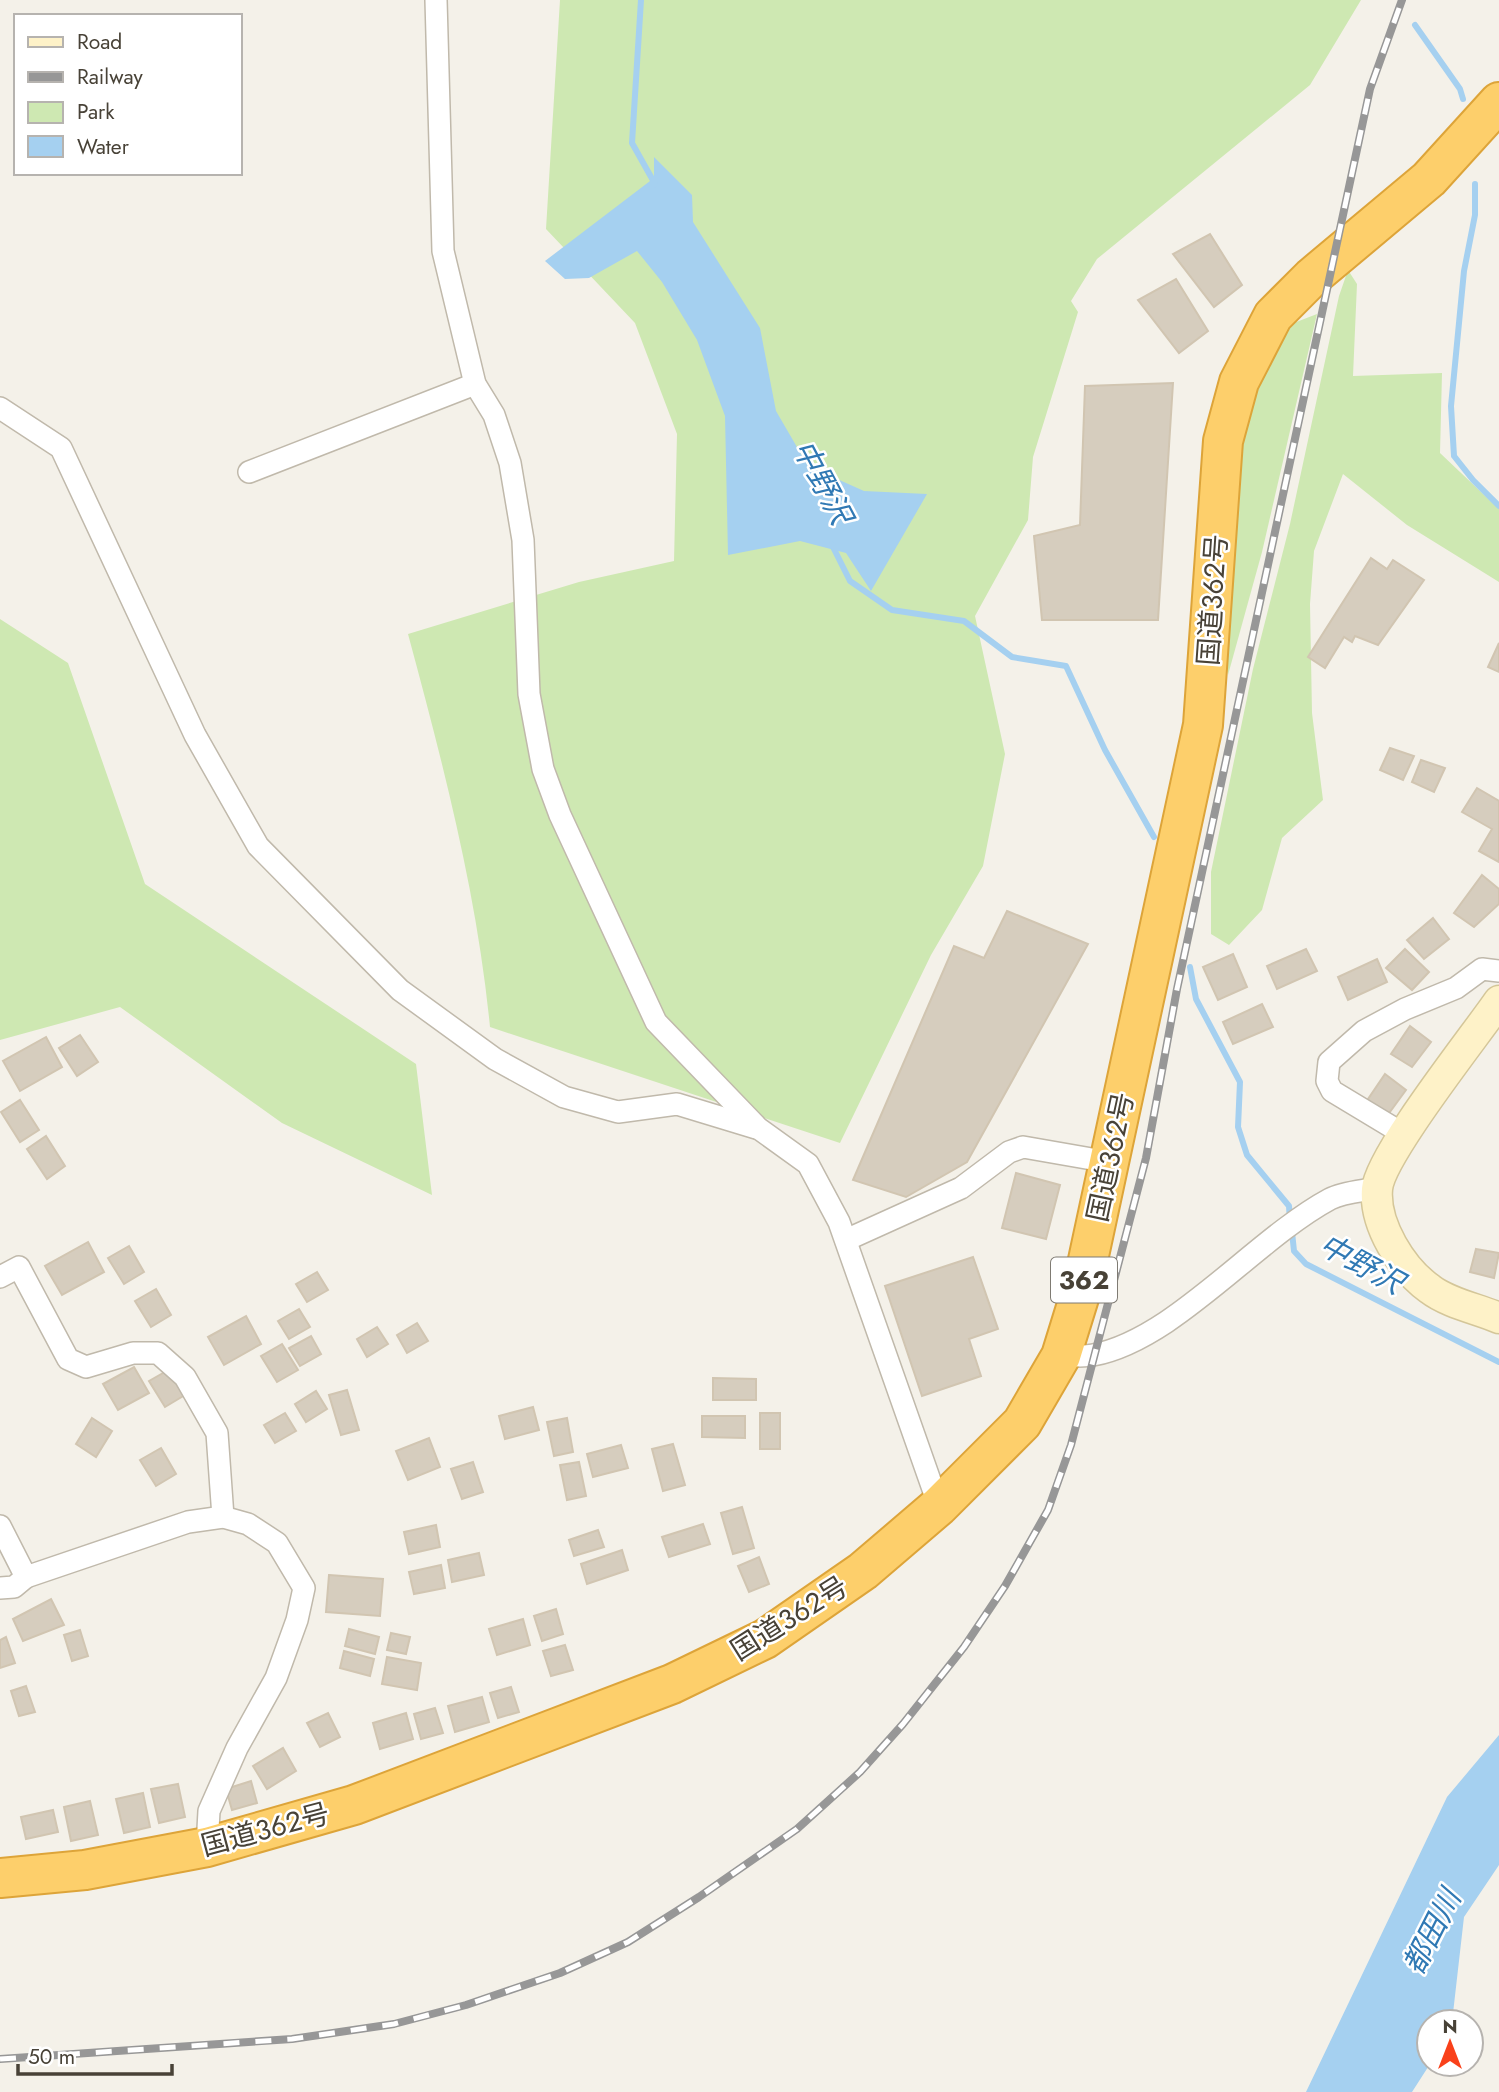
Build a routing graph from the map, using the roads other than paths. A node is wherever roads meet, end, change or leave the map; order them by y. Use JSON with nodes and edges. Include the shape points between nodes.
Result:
{"nodes":[{"id":1,"x":436,"y":0,"type":"edge"},
{"id":2,"x":1499,"y":103,"type":"edge"},
{"id":3,"x":475,"y":384,"type":"junction"},
{"id":4,"x":0,"y":408,"type":"edge"},
{"id":5,"x":249,"y":472,"type":"dead end"},
{"id":6,"x":1499,"y":971,"type":"edge"},
{"id":7,"x":1499,"y":1001,"type":"edge"},
{"id":8,"x":758,"y":1128,"type":"junction"},
{"id":9,"x":1405,"y":1135,"type":"junction"},
{"id":10,"x":1109,"y":1162,"type":"junction"},
{"id":11,"x":1377,"y":1188,"type":"junction"},
{"id":12,"x":846,"y":1240,"type":"junction"},
{"id":13,"x":0,"y":1277,"type":"edge"},
{"id":14,"x":1499,"y":1318,"type":"edge"},
{"id":15,"x":1061,"y":1356,"type":"junction"},
{"id":16,"x":939,"y":1506,"type":"junction"},
{"id":17,"x":223,"y":1517,"type":"junction"},
{"id":18,"x":0,"y":1526,"type":"edge"},
{"id":19,"x":26,"y":1577,"type":"junction"},
{"id":20,"x":0,"y":1588,"type":"edge"},
{"id":21,"x":207,"y":1847,"type":"junction"},
{"id":22,"x":0,"y":1878,"type":"edge"}],
"edges":[{"from":1,"to":3,"type":"street","via":[[443,251]]},
{"from":2,"to":10,"type":"highway","name":"国道362号","number":"362","via":[[1429,179],[1312,277],[1273,316],[1239,382],[1223,442],[1203,725]]},
{"from":3,"to":5,"type":"street"},
{"from":3,"to":8,"type":"street","via":[[494,415],[510,463],[523,540],[529,694],[543,769],[560,815],[656,1021]]},
{"from":4,"to":8,"type":"street","via":[[61,448],[195,735],[258,846],[401,990],[495,1059],[564,1097],[618,1112],[677,1104]]},
{"from":6,"to":9,"type":"street","via":[[1482,969],[1456,988],[1397,1012],[1364,1031],[1329,1062],[1326,1070],[1332,1091]]},
{"from":7,"to":9,"type":"street"},
{"from":8,"to":12,"type":"street","via":[[808,1164]]},
{"from":9,"to":11,"type":"street"},
{"from":10,"to":12,"type":"street","via":[[1023,1147],[952,1193]]},
{"from":10,"to":15,"type":"highway","name":"国道362号","number":"362","via":[[1082,1288]]},
{"from":11,"to":14,"type":"street","via":[[1387,1235],[1406,1269],[1432,1291]]},
{"from":11,"to":15,"type":"street","via":[[1322,1204],[1271,1237],[1137,1340],[1093,1355]]},
{"from":12,"to":16,"type":"street"},
{"from":13,"to":17,"type":"street","via":[[19,1267],[68,1359],[86,1367],[133,1353],[158,1353],[185,1377],[217,1433]]},
{"from":15,"to":16,"type":"highway","name":"国道362号","number":"362","via":[[1022,1423]]},
{"from":16,"to":21,"type":"highway","name":"国道362号","number":"362","via":[[863,1572],[765,1639],[672,1684],[354,1805]]},
{"from":17,"to":19,"type":"street","via":[[188,1522]]},
{"from":17,"to":21,"type":"street","via":[[248,1524],[277,1543],[304,1588],[276,1678],[209,1811]]},
{"from":18,"to":19,"type":"street"},
{"from":19,"to":20,"type":"street","via":[[14,1587]]},
{"from":21,"to":22,"type":"highway","name":"国道362号","number":"362","via":[[85,1870]]}]}
